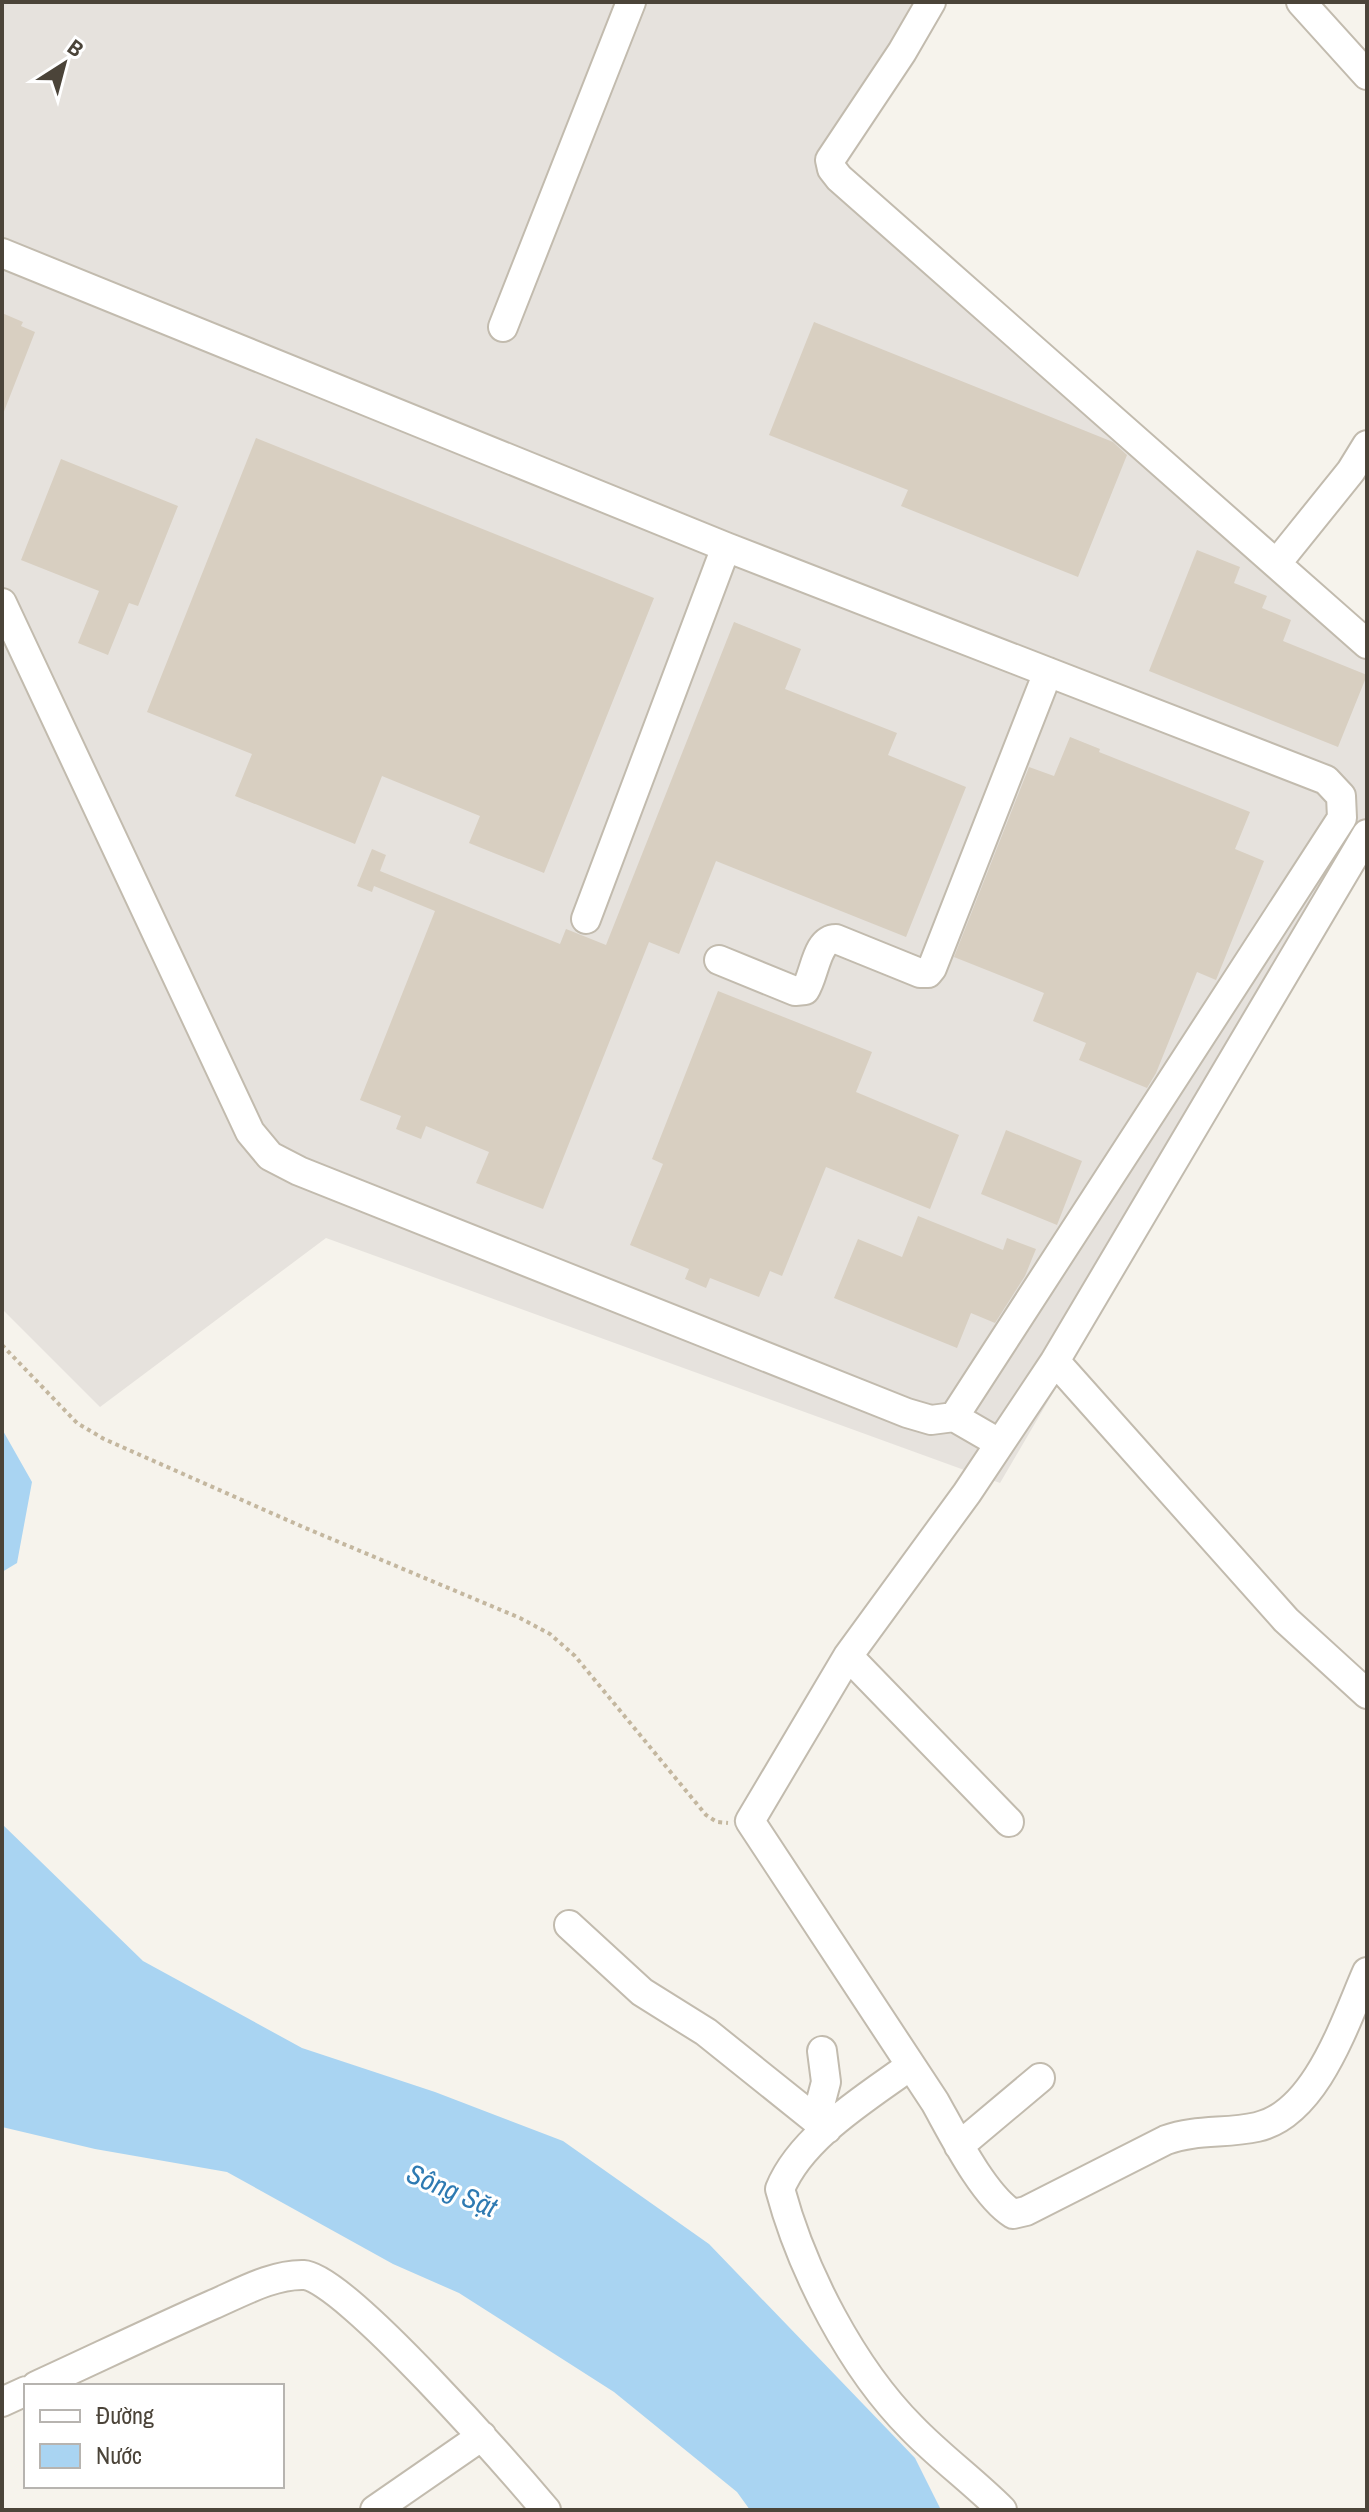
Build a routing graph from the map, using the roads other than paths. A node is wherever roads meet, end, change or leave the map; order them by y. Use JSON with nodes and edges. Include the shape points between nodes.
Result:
{"nodes":[{"id":1,"x":631,"y":2,"type":"edge"},
{"id":2,"x":931,"y":2,"type":"edge"},
{"id":3,"x":1301,"y":2,"type":"edge"},
{"id":4,"x":1367,"y":75,"type":"edge"},
{"id":5,"x":2,"y":253,"type":"edge"},
{"id":6,"x":503,"y":327,"type":"dead end"},
{"id":7,"x":1367,"y":445,"type":"edge"},
{"id":8,"x":726,"y":547,"type":"junction"},
{"id":9,"x":1277,"y":563,"type":"junction"},
{"id":10,"x":2,"y":603,"type":"edge"},
{"id":11,"x":1367,"y":644,"type":"edge"},
{"id":12,"x":1048,"y":672,"type":"junction"},
{"id":13,"x":1367,"y":834,"type":"edge"},
{"id":14,"x":586,"y":919,"type":"dead end"},
{"id":15,"x":719,"y":960,"type":"dead end"},
{"id":16,"x":1055,"y":1361,"type":"junction"},
{"id":17,"x":954,"y":1417,"type":"junction"},
{"id":18,"x":999,"y":1443,"type":"junction"},
{"id":19,"x":848,"y":1656,"type":"junction"},
{"id":20,"x":1367,"y":1694,"type":"edge"},
{"id":21,"x":1009,"y":1822,"type":"dead end"},
{"id":22,"x":569,"y":1925,"type":"dead end"},
{"id":23,"x":1367,"y":1972,"type":"edge"},
{"id":24,"x":822,"y":2051,"type":"dead end"},
{"id":25,"x":910,"y":2066,"type":"junction"},
{"id":26,"x":1040,"y":2078,"type":"dead end"},
{"id":27,"x":822,"y":2124,"type":"junction"},
{"id":28,"x":959,"y":2146,"type":"junction"},
{"id":29,"x":40,"y":2384,"type":"edge"},
{"id":30,"x":24,"y":2392,"type":"edge"},
{"id":31,"x":2,"y":2402,"type":"edge"},
{"id":32,"x":482,"y":2436,"type":"junction"},
{"id":33,"x":375,"y":2510,"type":"edge"},
{"id":34,"x":546,"y":2510,"type":"edge"},
{"id":35,"x":1002,"y":2510,"type":"edge"}],
"edges":[{"from":1,"to":6,"type":"street"},
{"from":2,"to":9,"type":"street","via":[[830,160],[832,169]]},
{"from":3,"to":4,"type":"street"},
{"from":5,"to":8,"type":"street"},
{"from":7,"to":9,"type":"street"},
{"from":8,"to":12,"type":"street"},
{"from":8,"to":14,"type":"street"},
{"from":9,"to":11,"type":"street"},
{"from":10,"to":17,"type":"street","via":[[250,1132],[270,1156],[907,1413],[931,1420]]},
{"from":12,"to":15,"type":"street","via":[[928,973],[836,939],[823,944],[805,990],[795,991]]},
{"from":12,"to":17,"type":"street","via":[[1326,780],[1341,796],[1342,818]]},
{"from":13,"to":16,"type":"street"},
{"from":16,"to":18,"type":"street"},
{"from":16,"to":20,"type":"street","via":[[1286,1620]]},
{"from":17,"to":18,"type":"street"},
{"from":18,"to":19,"type":"street"},
{"from":19,"to":21,"type":"street"},
{"from":19,"to":25,"type":"street","via":[[750,1821]]},
{"from":22,"to":27,"type":"street","via":[[642,1992],[706,2032]]},
{"from":23,"to":28,"type":"street","via":[[1329,2057],[1306,2094],[1276,2121],[1186,2133],[1013,2214],[1001,2206]]},
{"from":24,"to":27,"type":"street"},
{"from":25,"to":27,"type":"street"},
{"from":25,"to":28,"type":"street"},
{"from":26,"to":28,"type":"street"},
{"from":27,"to":35,"type":"street","via":[[780,2189],[815,2282],[839,2331],[876,2386],[910,2426]]},
{"from":29,"to":32,"type":"street","via":[[249,2288],[302,2275],[320,2281],[378,2330]]},
{"from":30,"to":31,"type":"street"},
{"from":32,"to":33,"type":"street"},
{"from":32,"to":34,"type":"street"}]}
